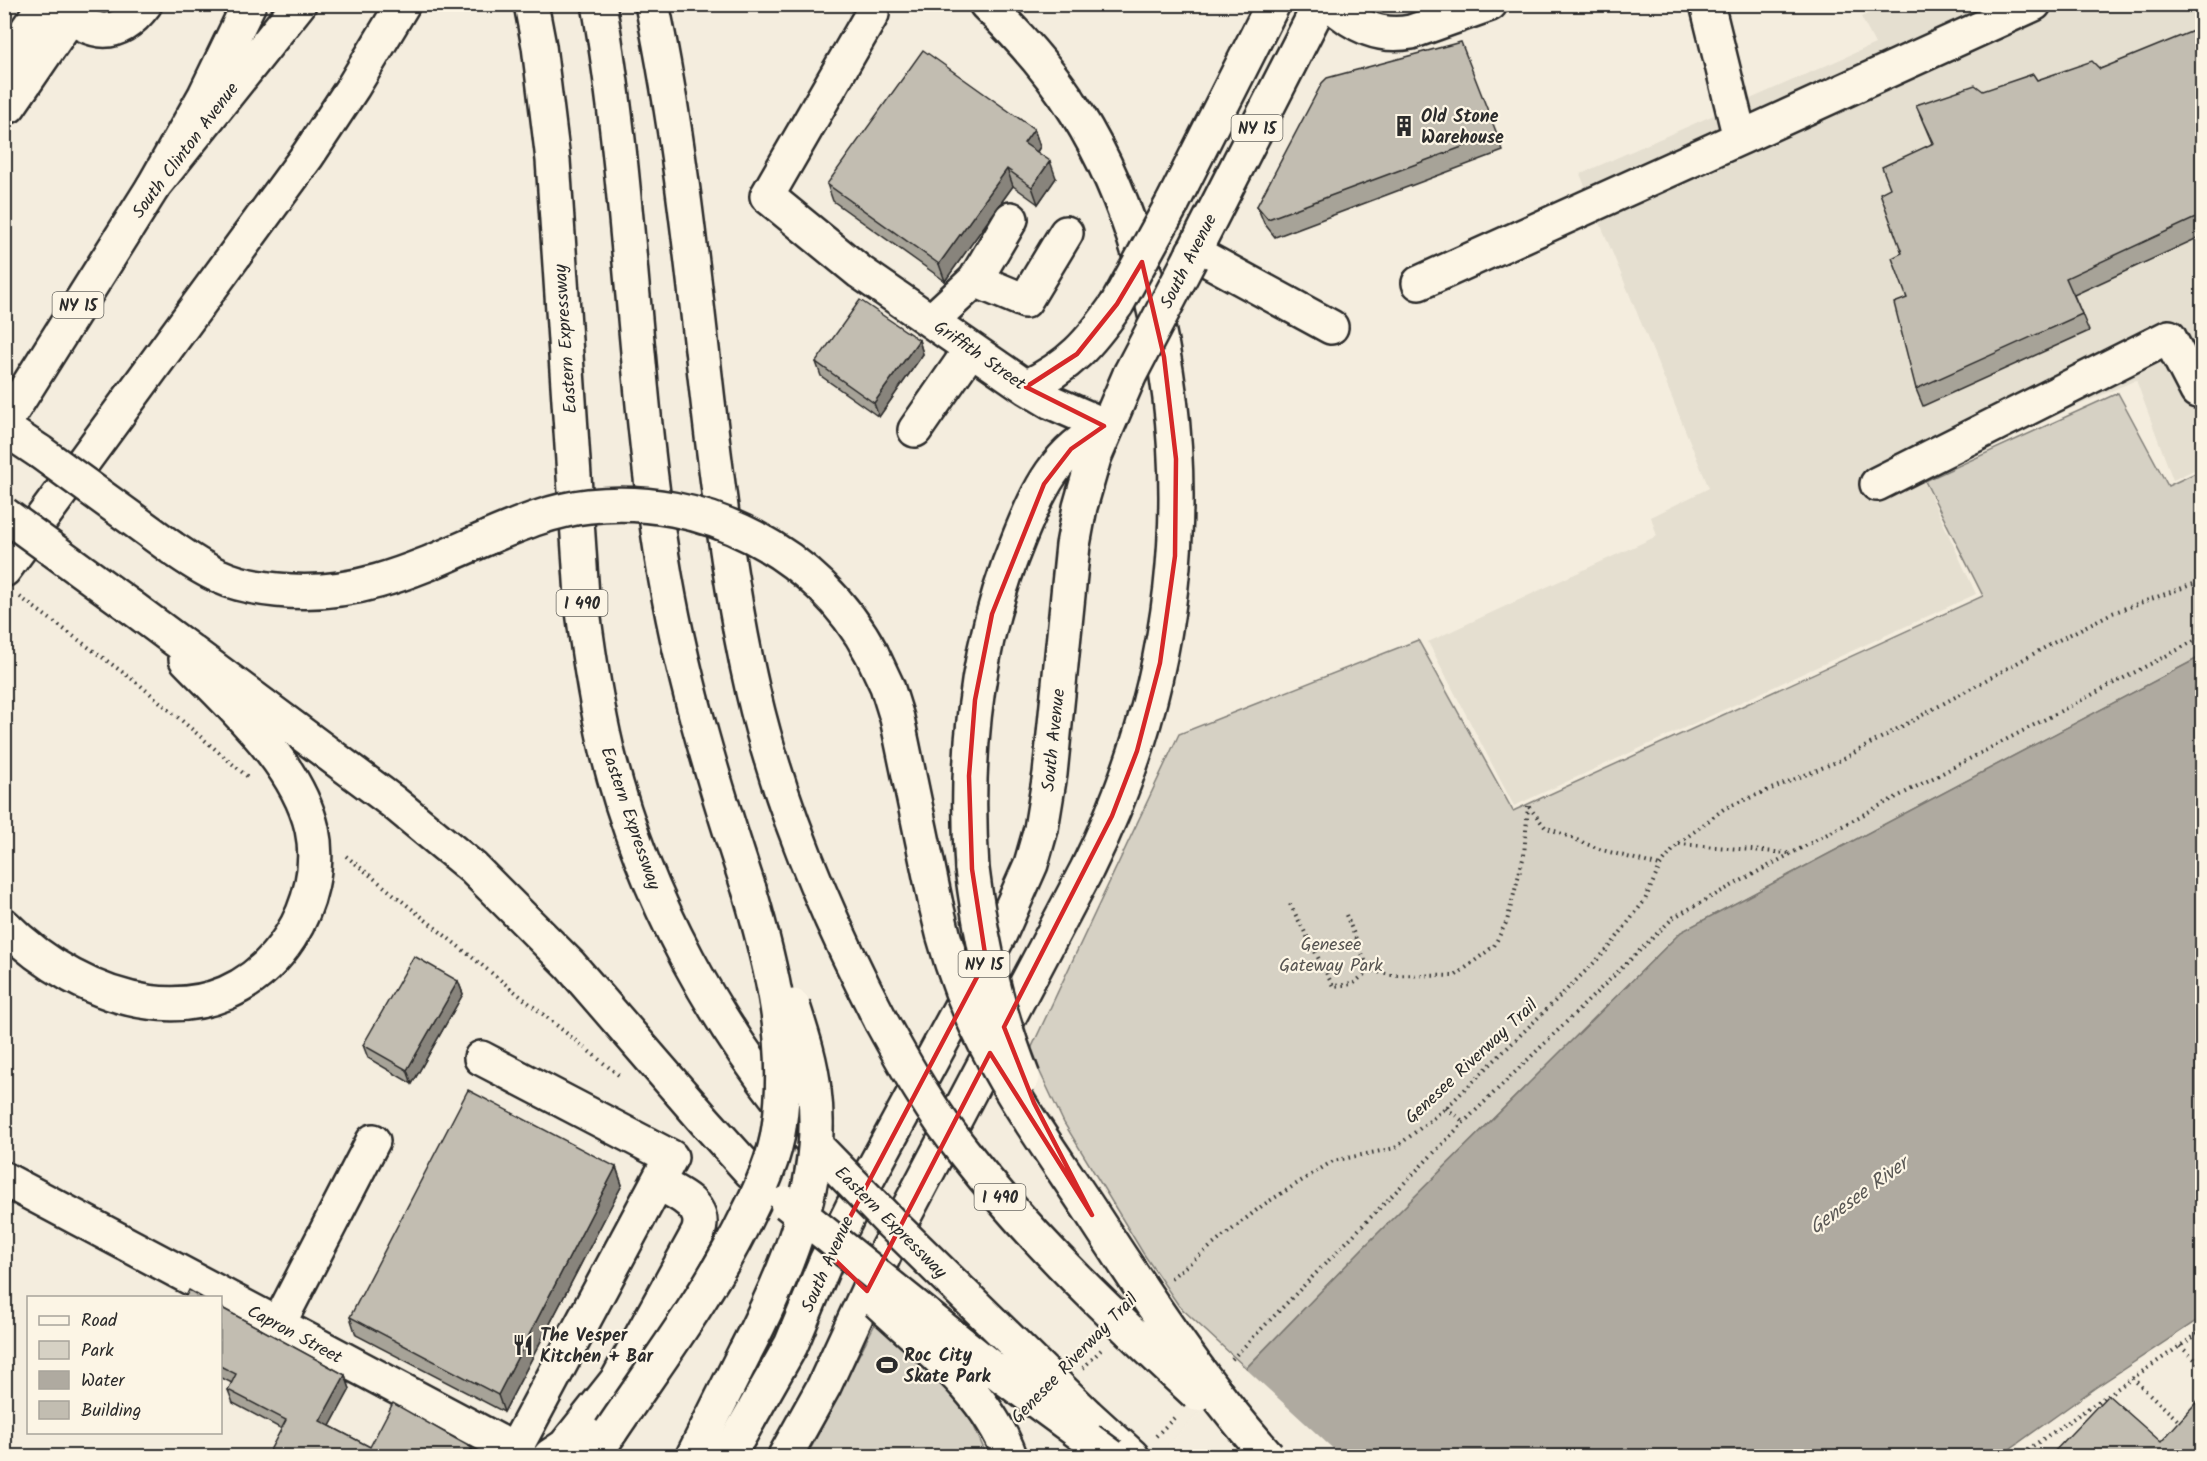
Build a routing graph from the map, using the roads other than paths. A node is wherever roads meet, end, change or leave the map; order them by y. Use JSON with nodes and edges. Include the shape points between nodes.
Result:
{"nodes":[{"id":1,"x":145,"y":4,"type":"edge"},
{"id":2,"x":249,"y":4,"type":"edge"},
{"id":3,"x":299,"y":4,"type":"edge"},
{"id":4,"x":531,"y":4,"type":"edge"},
{"id":5,"x":599,"y":4,"type":"edge"},
{"id":6,"x":652,"y":4,"type":"edge"},
{"id":7,"x":986,"y":4,"type":"edge"},
{"id":8,"x":1273,"y":4,"type":"edge"},
{"id":9,"x":1320,"y":4,"type":"edge"},
{"id":10,"x":1331,"y":4,"type":"edge"},
{"id":11,"x":1490,"y":4,"type":"edge"},
{"id":12,"x":1707,"y":4,"type":"edge"},
{"id":13,"x":2034,"y":4,"type":"edge"},
{"id":14,"x":56,"y":9,"type":"edge"},
{"id":15,"x":399,"y":12,"type":"edge"},
{"id":16,"x":872,"y":14,"type":"dead end"},
{"id":17,"x":4,"y":63,"type":"edge"},
{"id":18,"x":9,"y":106,"type":"dead end"},
{"id":19,"x":1740,"y":138,"type":"junction"},
{"id":20,"x":153,"y":188,"type":"junction"},
{"id":21,"x":1011,"y":219,"type":"dead end"},
{"id":22,"x":1066,"y":233,"type":"dead end"},
{"id":23,"x":1192,"y":255,"type":"junction"},
{"id":24,"x":975,"y":279,"type":"junction"},
{"id":25,"x":1419,"y":283,"type":"dead end"},
{"id":26,"x":931,"y":321,"type":"junction"},
{"id":27,"x":1331,"y":327,"type":"dead end"},
{"id":28,"x":971,"y":349,"type":"junction"},
{"id":29,"x":1026,"y":387,"type":"junction"},
{"id":30,"x":2197,"y":392,"type":"dead end"},
{"id":31,"x":4,"y":426,"type":"edge"},
{"id":32,"x":1106,"y":426,"type":"junction"},
{"id":33,"x":915,"y":430,"type":"dead end"},
{"id":34,"x":1876,"y":484,"type":"dead end"},
{"id":35,"x":4,"y":514,"type":"edge"},
{"id":36,"x":9,"y":581,"type":"edge"},
{"id":37,"x":130,"y":606,"type":"junction"},
{"id":38,"x":750,"y":889,"type":"junction"},
{"id":39,"x":4,"y":925,"type":"edge"},
{"id":40,"x":481,"y":1058,"type":"dead end"},
{"id":41,"x":373,"y":1141,"type":"dead end"},
{"id":42,"x":752,"y":1172,"type":"junction"},
{"id":43,"x":4,"y":1179,"type":"edge"},
{"id":44,"x":657,"y":1183,"type":"junction"},
{"id":45,"x":1092,"y":1215,"type":"junction"},
{"id":46,"x":278,"y":1325,"type":"junction"},
{"id":47,"x":602,"y":1444,"type":"edge"},
{"id":48,"x":1142,"y":1448,"type":"edge"},
{"id":49,"x":518,"y":1454,"type":"edge"},
{"id":50,"x":550,"y":1456,"type":"edge"},
{"id":51,"x":693,"y":1456,"type":"edge"},
{"id":52,"x":728,"y":1456,"type":"edge"},
{"id":53,"x":786,"y":1456,"type":"edge"},
{"id":54,"x":1010,"y":1456,"type":"edge"},
{"id":55,"x":1112,"y":1456,"type":"edge"},
{"id":56,"x":1267,"y":1456,"type":"edge"}],
"edges":[{"from":1,"to":14,"type":"main road","via":[[132,19],[114,30],[94,30]]},
{"from":2,"to":20,"type":"main road","via":[[205,95]]},
{"from":3,"to":20,"type":"main road","name":"South Clinton Avenue","number":"NY 15"},
{"from":4,"to":48,"type":"main road","name":"Eastern Expressway","number":"I 490","bridge":true,"via":[[552,160],[590,669],[608,753],[640,854],[680,944],[723,1022],[816,1146],[949,1281]]},
{"from":5,"to":38,"type":"main road","via":[[616,120],[666,585],[698,728]]},
{"from":6,"to":56,"type":"main road","number":"I 490","bridge":true,"via":[[674,130],[731,580],[767,747],[803,854],[849,960],[881,1021],[965,1154],[1085,1289]]},
{"from":7,"to":53,"type":"main road","via":[[1040,61],[1075,110],[1104,164],[1137,244],[1160,333],[1173,416],[1177,512],[1170,603],[1149,709],[1113,816],[887,1249],[824,1386]]},
{"from":8,"to":29,"type":"main road","bridge":true,"via":[[1146,255],[1117,304],[1066,364]]},
{"from":9,"to":23,"type":"main road","name":"South Avenue","number":"NY 15"},
{"from":10,"to":11,"type":"main road","via":[[1365,28],[1388,34],[1411,32]]},
{"from":12,"to":19,"type":"main road"},
{"from":13,"to":19,"type":"main road"},
{"from":14,"to":17,"type":"main road"},
{"from":14,"to":18,"type":"main road"},
{"from":15,"to":36,"type":"main road","via":[[308,155]]},
{"from":16,"to":26,"type":"main road","name":"Griffith Street","via":[[767,196],[860,272]]},
{"from":19,"to":25,"type":"main road"},
{"from":20,"to":31,"type":"main road","name":"South Clinton Avenue","number":"NY 15"},
{"from":21,"to":24,"type":"main road"},
{"from":22,"to":24,"type":"main road","via":[[1025,301]]},
{"from":23,"to":27,"type":"main road"},
{"from":23,"to":32,"type":"main road","name":"South Avenue","number":"NY 15","bridge":true},
{"from":24,"to":26,"type":"main road"},
{"from":26,"to":28,"type":"main road","name":"Griffith Street"},
{"from":28,"to":29,"type":"main road","name":"Griffith Street"},
{"from":28,"to":33,"type":"main road"},
{"from":29,"to":32,"type":"main road","name":"Griffith Street"},
{"from":30,"to":34,"type":"main road","via":[[2169,337]]},
{"from":31,"to":45,"type":"main road","bridge":true,"via":[[172,548],[205,569],[249,586],[297,592],[372,584],[539,516],[590,506],[658,506],[709,517],[772,546],[844,612],[872,654],[897,718],[952,966],[985,1043],[1025,1113]]},
{"from":32,"to":45,"type":"main road","bridge":true,"via":[[1081,441],[1053,469],[1028,517],[997,597],[979,673],[969,776],[972,869],[988,971],[1007,1036],[1034,1103]]},
{"from":32,"to":52,"type":"main road","name":"South Avenue","number":"NY 15","via":[[1084,489],[1077,525],[1050,774],[1031,864],[1000,934],[853,1206],[791,1345]]},
{"from":35,"to":37,"type":"main road","bridge":true},
{"from":37,"to":39,"type":"main road","via":[[227,702],[293,784],[308,817],[314,844],[314,871],[304,909],[295,930],[258,974],[216,997],[186,1004],[138,1001],[90,985],[56,966]]},
{"from":37,"to":42,"type":"main road","via":[[393,802],[473,868],[570,965]]},
{"from":38,"to":47,"type":"main road","bridge":true,"via":[[773,978],[783,1049],[781,1113],[774,1151],[722,1265]]},
{"from":38,"to":51,"type":"main road","bridge":true,"via":[[809,1058],[815,1092],[815,1141],[803,1211],[784,1269]]},
{"from":40,"to":44,"type":"main road","via":[[671,1157]]},
{"from":41,"to":46,"type":"main road"},
{"from":42,"to":54,"type":"main road","bridge":true,"via":[[839,1264],[961,1380],[992,1418]]},
{"from":42,"to":55,"type":"main road","bridge":true,"via":[[978,1357]]},
{"from":43,"to":46,"type":"main road","name":"Capron Street"},
{"from":44,"to":49,"type":"main road"},
{"from":44,"to":50,"type":"main road","via":[[696,1208],[701,1220],[698,1233],[618,1379],[566,1446]]},
{"from":45,"to":56,"type":"main road","bridge":true,"via":[[1177,1341]]},
{"from":46,"to":49,"type":"main road","name":"Capron Street"}]}
